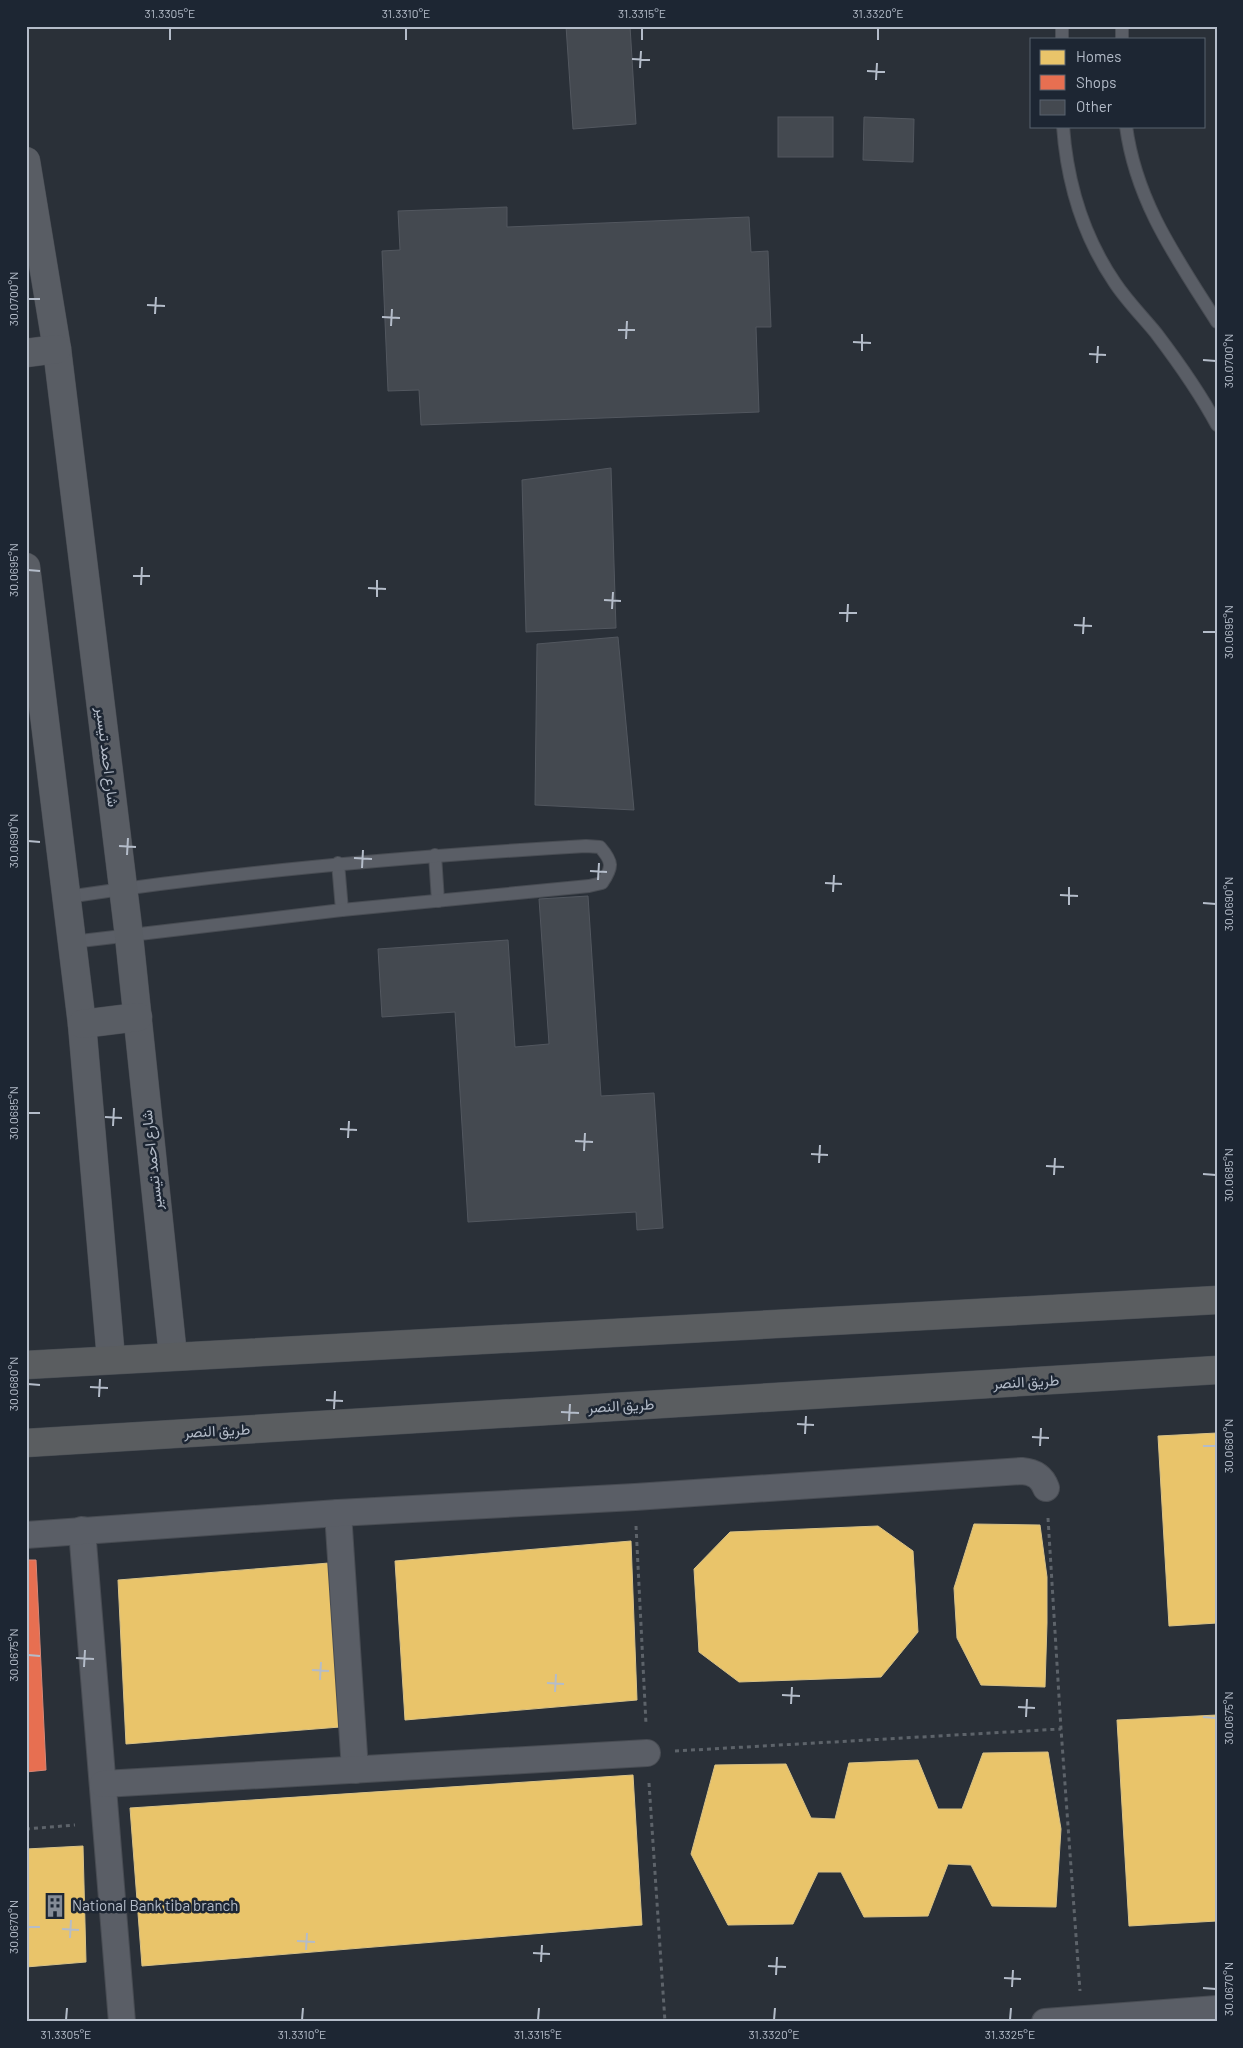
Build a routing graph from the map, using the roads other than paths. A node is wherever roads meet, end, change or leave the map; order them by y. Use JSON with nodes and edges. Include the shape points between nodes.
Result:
{"nodes":[{"id":1,"x":1063,"y":128,"type":"edge"},
{"id":2,"x":1126,"y":128,"type":"edge"},
{"id":3,"x":26,"y":161,"type":"edge"},
{"id":4,"x":1217,"y":322,"type":"edge"},
{"id":5,"x":57,"y":349,"type":"junction"},
{"id":6,"x":26,"y":353,"type":"edge"},
{"id":7,"x":1217,"y":425,"type":"edge"},
{"id":8,"x":26,"y":567,"type":"edge"},
{"id":9,"x":435,"y":855,"type":"junction"},
{"id":10,"x":338,"y":863,"type":"junction"},
{"id":11,"x":123,"y":888,"type":"junction"},
{"id":12,"x":67,"y":897,"type":"junction"},
{"id":13,"x":438,"y":901,"type":"junction"},
{"id":14,"x":342,"y":910,"type":"junction"},
{"id":15,"x":129,"y":936,"type":"junction"},
{"id":16,"x":72,"y":942,"type":"junction"},
{"id":17,"x":138,"y":1017,"type":"junction"},
{"id":18,"x":82,"y":1024,"type":"junction"},
{"id":19,"x":1217,"y":1300,"type":"edge"},
{"id":20,"x":172,"y":1356,"type":"junction"},
{"id":21,"x":112,"y":1359,"type":"junction"},
{"id":22,"x":26,"y":1365,"type":"edge"},
{"id":23,"x":1217,"y":1370,"type":"edge"},
{"id":24,"x":26,"y":1443,"type":"edge"},
{"id":25,"x":1046,"y":1488,"type":"road end"},
{"id":26,"x":338,"y":1513,"type":"junction"},
{"id":27,"x":82,"y":1530,"type":"junction"},
{"id":28,"x":26,"y":1535,"type":"edge"},
{"id":29,"x":647,"y":1753,"type":"road end"},
{"id":30,"x":355,"y":1770,"type":"junction"},
{"id":31,"x":103,"y":1784,"type":"junction"},
{"id":32,"x":1217,"y":2009,"type":"edge"},
{"id":33,"x":122,"y":2022,"type":"edge"},
{"id":34,"x":1045,"y":2022,"type":"edge"}],
"edges":[{"from":1,"to":7,"type":"lane","via":[[1072,190],[1099,256],[1115,283],[1186,376]]},
{"from":2,"to":4,"type":"lane","via":[[1136,174],[1147,205],[1162,235]]},
{"from":3,"to":5,"type":"street","name":"شارع احمد تيسير"},
{"from":5,"to":6,"type":"street"},
{"from":5,"to":11,"type":"street","name":"شارع احمد تيسير"},
{"from":8,"to":12,"type":"street"},
{"from":9,"to":10,"type":"lane"},
{"from":9,"to":13,"type":"lane"},
{"from":9,"to":13,"type":"lane","via":[[586,846],[600,848],[610,858],[610,871],[602,883]]},
{"from":10,"to":11,"type":"lane"},
{"from":10,"to":14,"type":"lane"},
{"from":11,"to":12,"type":"lane"},
{"from":11,"to":15,"type":"street","name":"شارع احمد تيسير"},
{"from":12,"to":16,"type":"street"},
{"from":13,"to":14,"type":"lane"},
{"from":14,"to":15,"type":"lane"},
{"from":15,"to":16,"type":"lane"},
{"from":15,"to":17,"type":"street","name":"شارع احمد تيسير"},
{"from":16,"to":18,"type":"street"},
{"from":17,"to":18,"type":"street"},
{"from":17,"to":20,"type":"street","name":"شارع احمد تيسير"},
{"from":18,"to":21,"type":"street"},
{"from":19,"to":20,"type":"highway"},
{"from":20,"to":21,"type":"highway"},
{"from":21,"to":22,"type":"highway"},
{"from":23,"to":24,"type":"highway","name":"طريق النصر"},
{"from":25,"to":26,"type":"street","via":[[1040,1477],[1022,1471]]},
{"from":26,"to":27,"type":"street"},
{"from":26,"to":30,"type":"street"},
{"from":27,"to":28,"type":"street"},
{"from":27,"to":31,"type":"street"},
{"from":29,"to":30,"type":"street"},
{"from":30,"to":31,"type":"street"},
{"from":31,"to":33,"type":"street"},
{"from":32,"to":34,"type":"street"}]}
